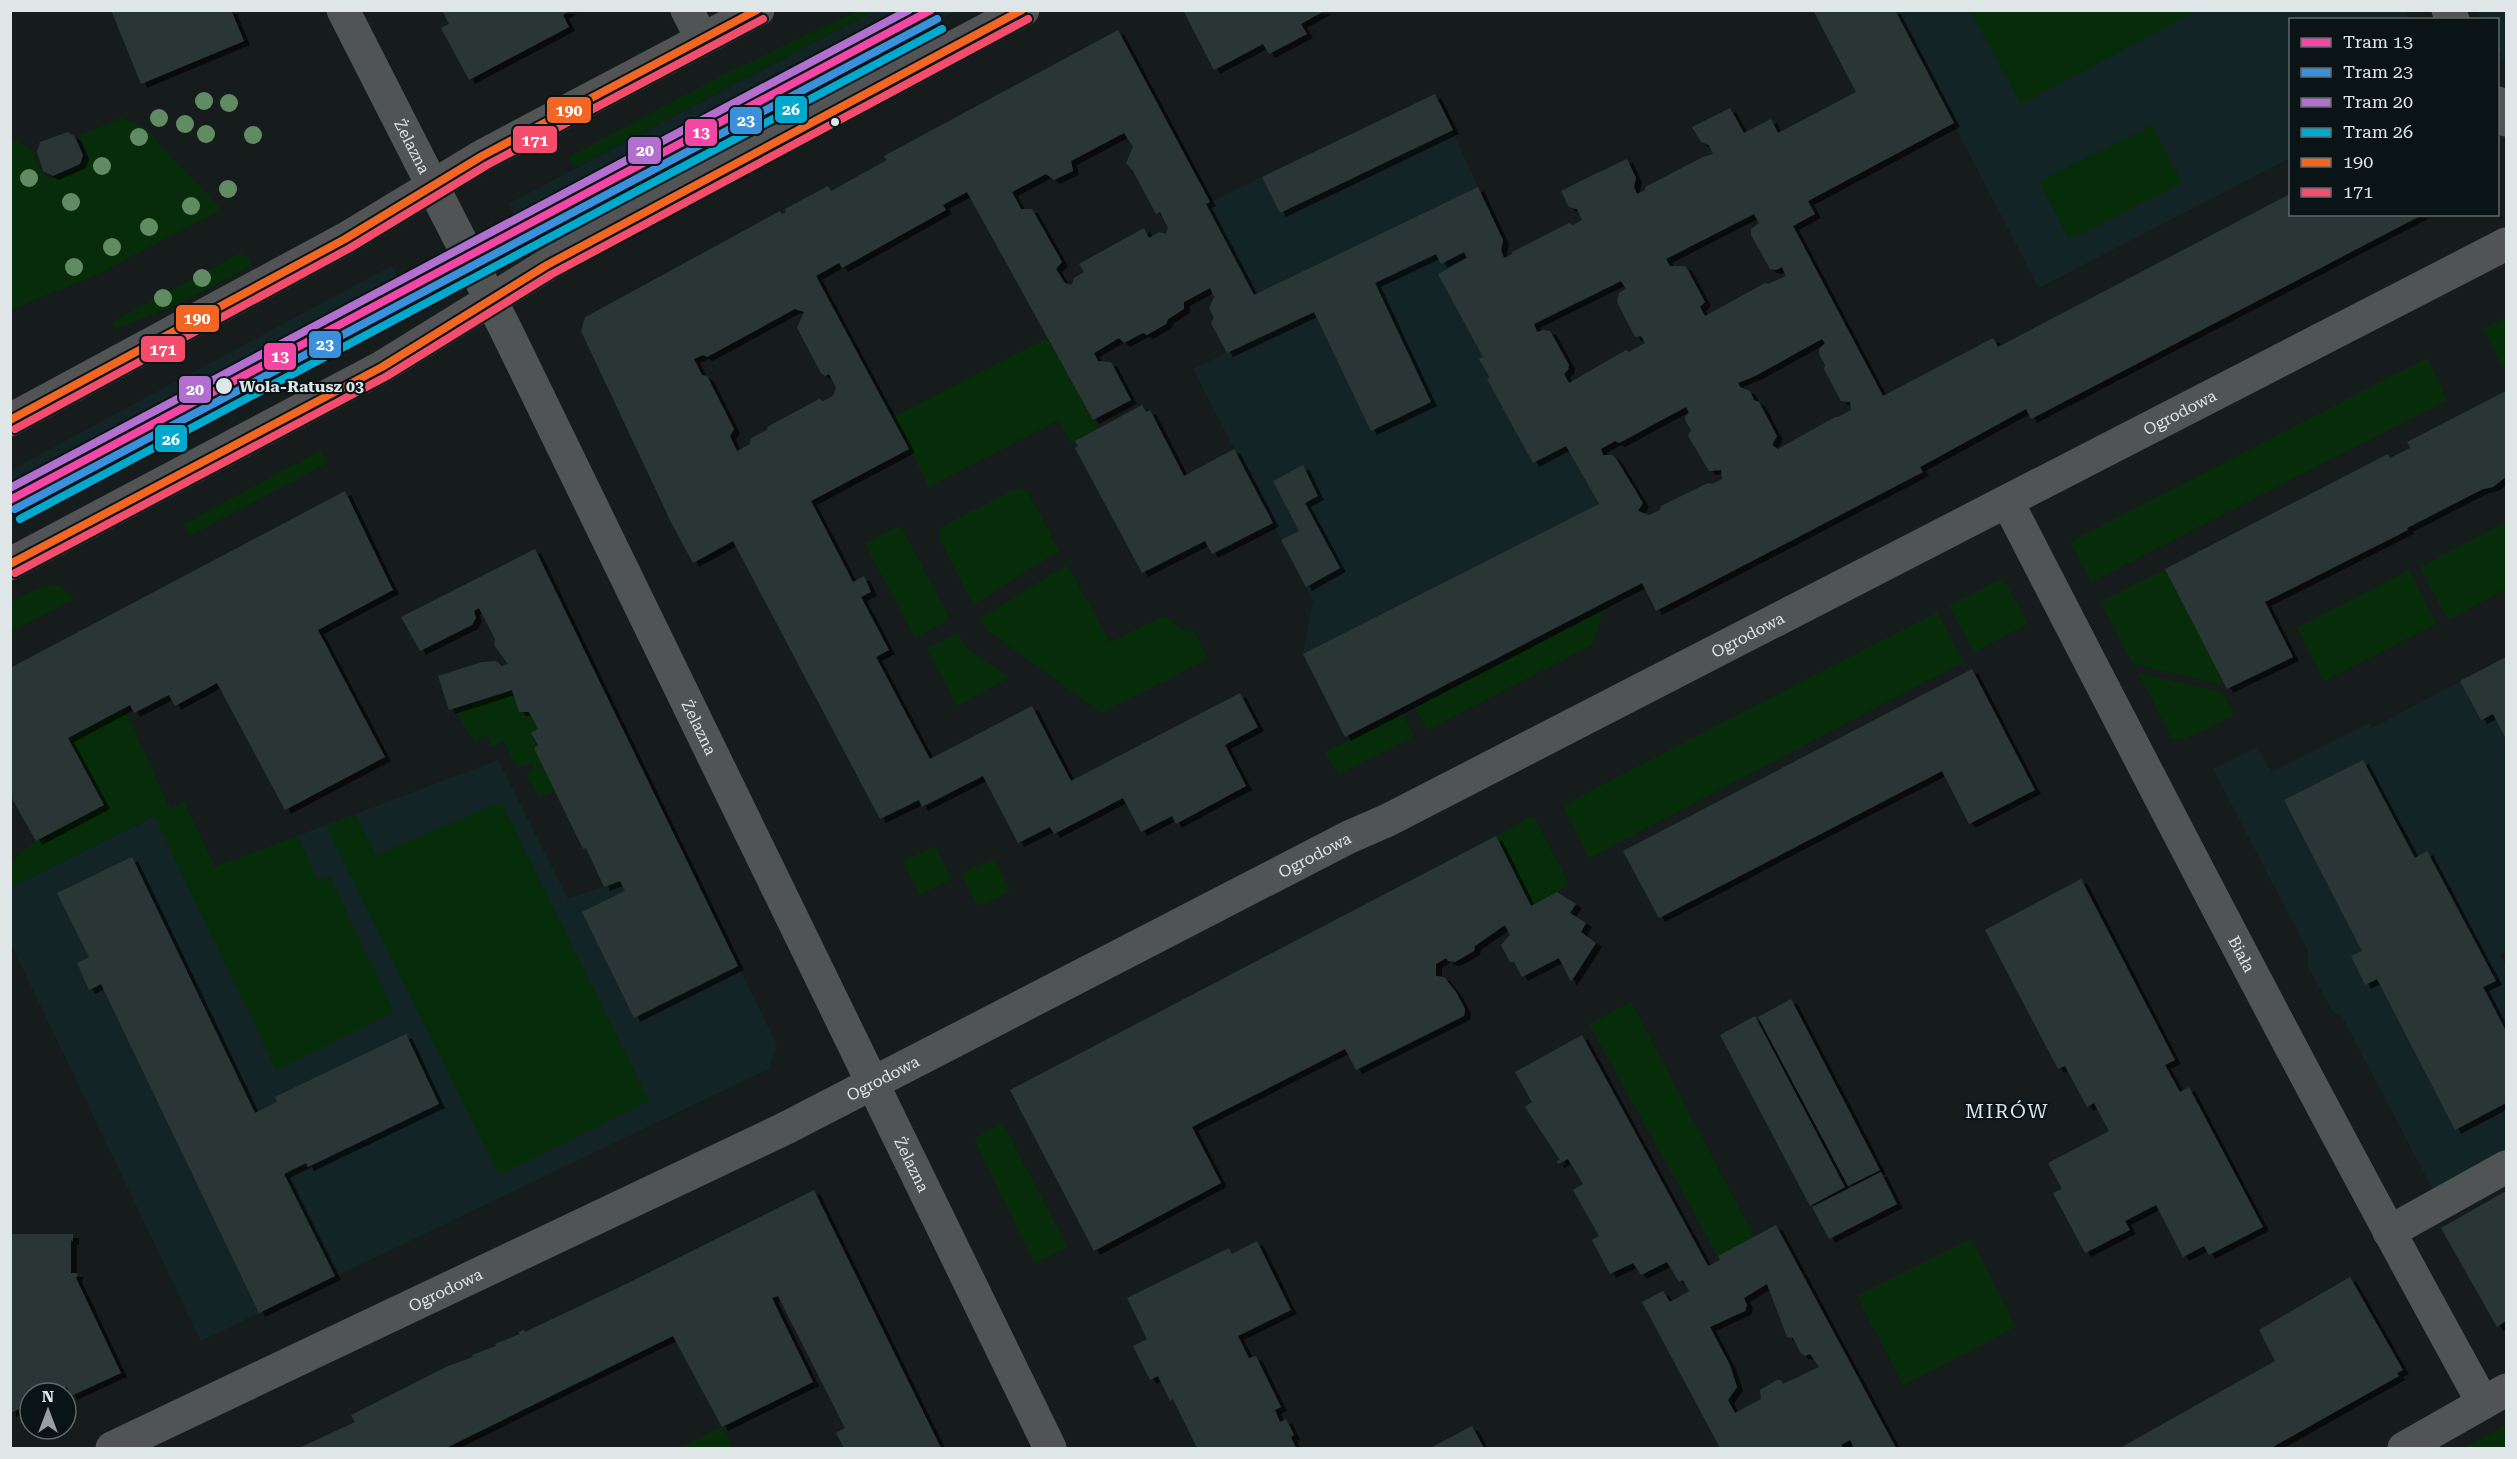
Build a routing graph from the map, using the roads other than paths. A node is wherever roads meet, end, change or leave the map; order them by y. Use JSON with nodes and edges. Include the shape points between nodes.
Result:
{"nodes":[{"id":1,"x":343,"y":10,"type":"edge"},
{"id":2,"x":687,"y":10,"type":"edge"},
{"id":3,"x":758,"y":10,"type":"edge"},
{"id":4,"x":1023,"y":10,"type":"edge"},
{"id":5,"x":702,"y":39,"type":"junction"},
{"id":6,"x":2499,"y":105,"type":"edge"},
{"id":7,"x":2506,"y":120,"type":"edge"},
{"id":8,"x":432,"y":187,"type":"junction"},
{"id":9,"x":2506,"y":244,"type":"edge"},
{"id":10,"x":491,"y":300,"type":"junction"},
{"id":11,"x":10,"y":420,"type":"edge"},
{"id":12,"x":2008,"y":503,"type":"junction"},
{"id":13,"x":10,"y":564,"type":"edge"},
{"id":14,"x":871,"y":1083,"type":"junction"},
{"id":15,"x":2506,"y":1167,"type":"edge"},
{"id":16,"x":2389,"y":1232,"type":"junction"},
{"id":17,"x":2495,"y":1396,"type":"edge"},
{"id":18,"x":112,"y":1449,"type":"edge"},
{"id":19,"x":1050,"y":1449,"type":"edge"},
{"id":20,"x":2404,"y":1449,"type":"edge"}],
"edges":[{"from":1,"to":8,"type":"street","name":"Żelazna"},
{"from":2,"to":5,"type":"street"},
{"from":3,"to":5,"type":"main road"},
{"from":4,"to":10,"type":"main road","via":[[612,229]]},
{"from":5,"to":8,"type":"main road"},
{"from":6,"to":7,"type":"street"},
{"from":8,"to":10,"type":"street","name":"Żelazna"},
{"from":8,"to":11,"type":"main road","via":[[305,261]]},
{"from":9,"to":12,"type":"street","name":"Ogrodowa"},
{"from":10,"to":13,"type":"main road","via":[[382,367]]},
{"from":10,"to":14,"type":"street","name":"Żelazna"},
{"from":12,"to":14,"type":"street","name":"Ogrodowa"},
{"from":12,"to":16,"type":"street","name":"Biała"},
{"from":14,"to":18,"type":"street","name":"Ogrodowa","via":[[786,1128]]},
{"from":14,"to":19,"type":"street","name":"Żelazna"},
{"from":15,"to":16,"type":"street"},
{"from":16,"to":17,"type":"street","name":"Biała"},
{"from":17,"to":20,"type":"street"}]}
